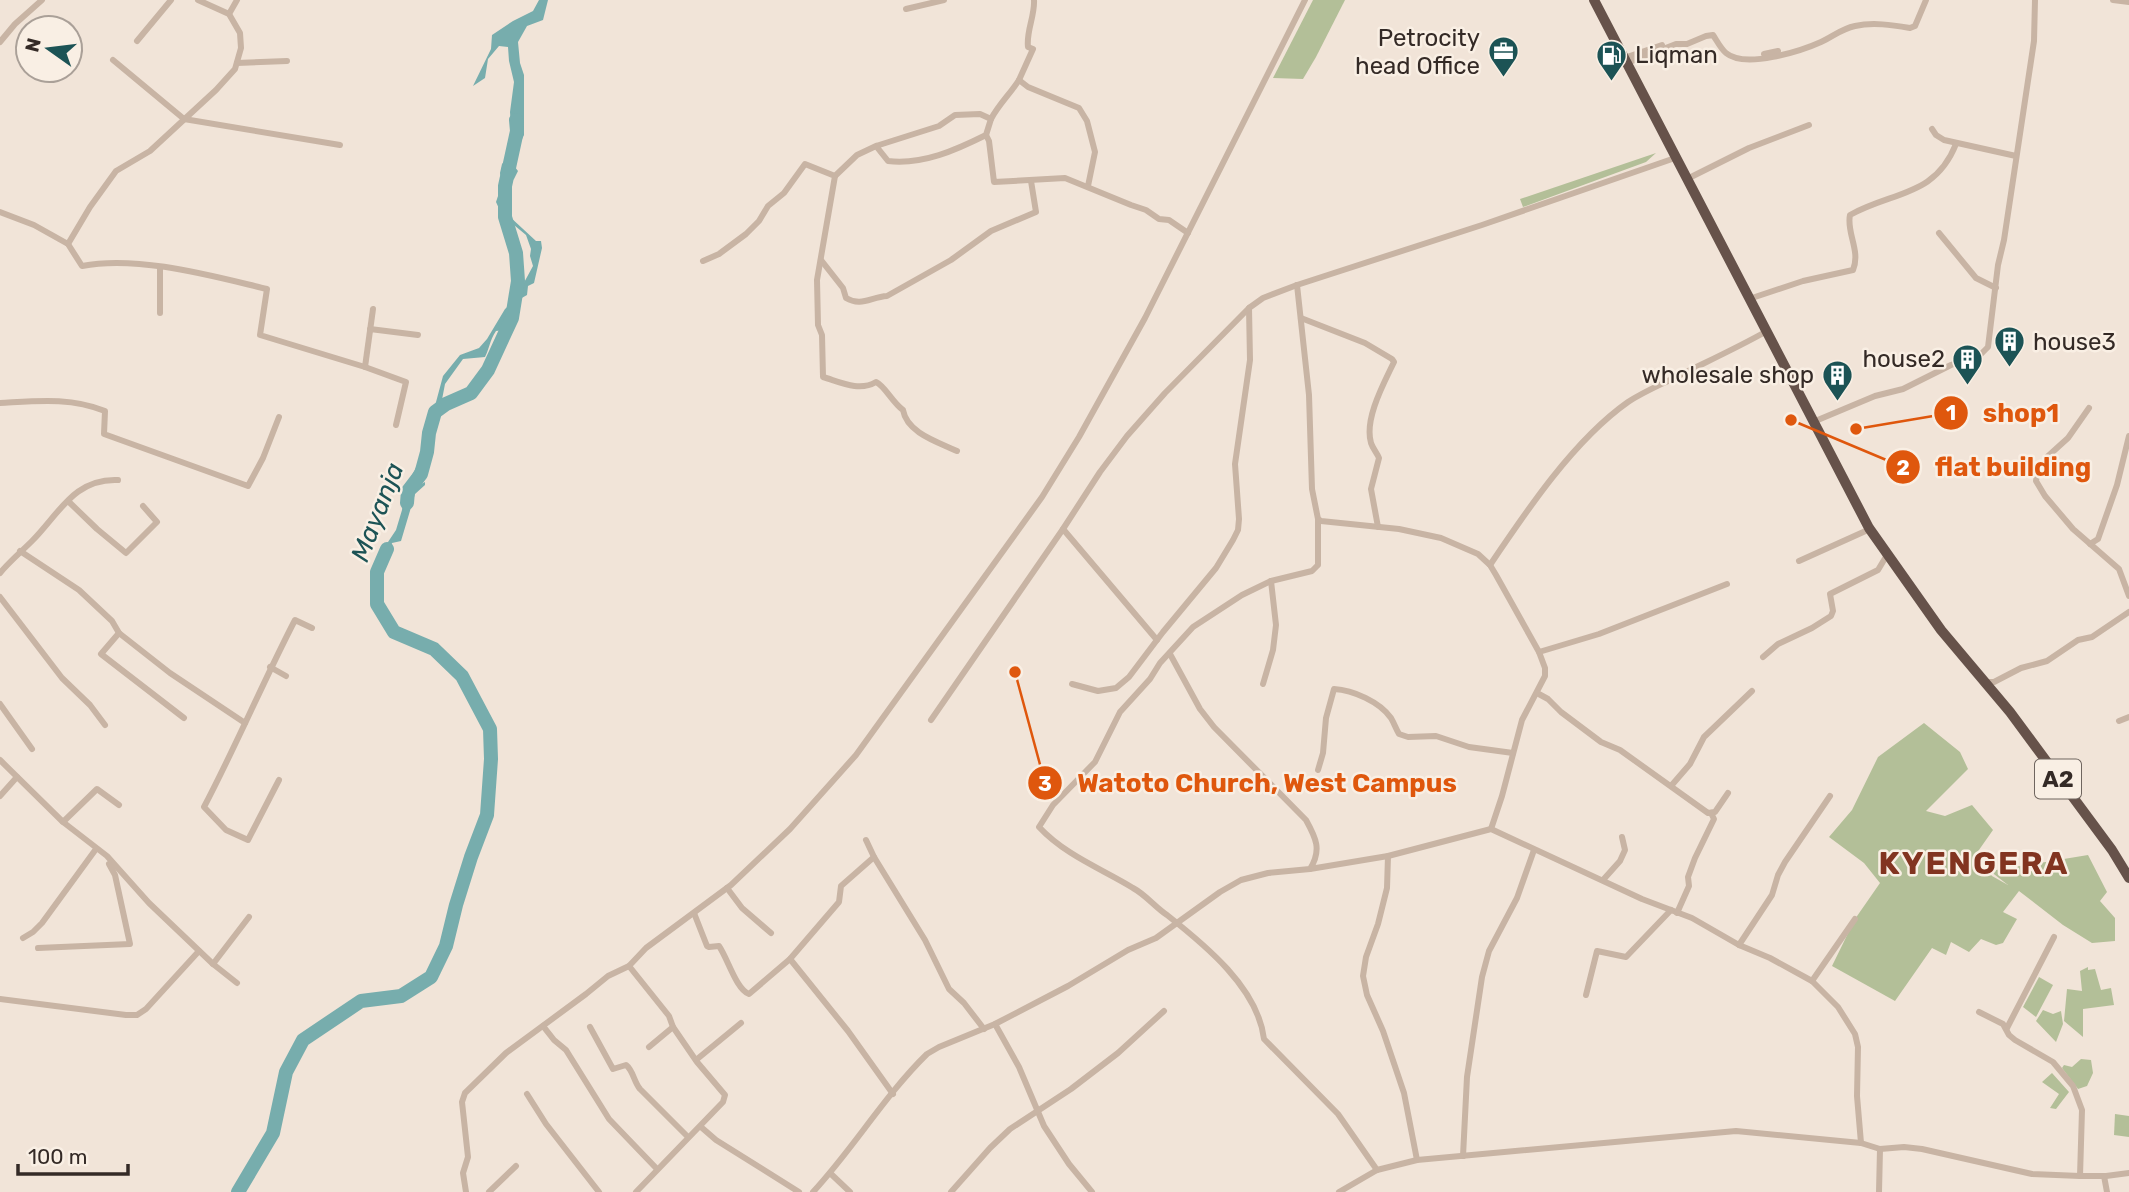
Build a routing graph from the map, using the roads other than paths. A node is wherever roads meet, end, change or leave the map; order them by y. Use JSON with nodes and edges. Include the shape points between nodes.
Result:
{"nodes":[{"id":1,"x":42,"y":0,"type":"edge"},
{"id":2,"x":171,"y":0,"type":"edge"},
{"id":3,"x":198,"y":0,"type":"edge"},
{"id":4,"x":237,"y":0,"type":"edge"},
{"id":5,"x":944,"y":0,"type":"edge"},
{"id":6,"x":1034,"y":0,"type":"edge"},
{"id":7,"x":1305,"y":0,"type":"edge"},
{"id":8,"x":1594,"y":0,"type":"edge"},
{"id":9,"x":1926,"y":0,"type":"edge"},
{"id":10,"x":2035,"y":0,"type":"edge"},
{"id":11,"x":2113,"y":0,"type":"edge"},
{"id":12,"x":2129,"y":2,"type":"edge"},
{"id":13,"x":906,"y":9,"type":"dead end"},
{"id":14,"x":229,"y":15,"type":"junction"},
{"id":15,"x":137,"y":41,"type":"dead end"},
{"id":16,"x":0,"y":42,"type":"edge"},
{"id":17,"x":1778,"y":51,"type":"dead end"},
{"id":18,"x":113,"y":60,"type":"dead end"},
{"id":19,"x":287,"y":61,"type":"dead end"},
{"id":20,"x":1626,"y":61,"type":"junction"},
{"id":21,"x":237,"y":63,"type":"junction"},
{"id":22,"x":1019,"y":80,"type":"junction"},
{"id":23,"x":184,"y":119,"type":"junction"},
{"id":24,"x":991,"y":119,"type":"junction"},
{"id":25,"x":1809,"y":125,"type":"dead end"},
{"id":26,"x":1932,"y":130,"type":"dead end"},
{"id":27,"x":986,"y":135,"type":"junction"},
{"id":28,"x":1956,"y":144,"type":"junction"},
{"id":29,"x":340,"y":145,"type":"dead end"},
{"id":30,"x":876,"y":146,"type":"junction"},
{"id":31,"x":2017,"y":156,"type":"junction"},
{"id":32,"x":1675,"y":158,"type":"junction"},
{"id":33,"x":835,"y":176,"type":"junction"},
{"id":34,"x":1687,"y":179,"type":"junction"},
{"id":35,"x":1031,"y":181,"type":"junction"},
{"id":36,"x":1088,"y":186,"type":"junction"},
{"id":37,"x":0,"y":212,"type":"edge"},
{"id":38,"x":1188,"y":233,"type":"junction"},
{"id":39,"x":1939,"y":233,"type":"dead end"},
{"id":40,"x":68,"y":244,"type":"junction"},
{"id":41,"x":821,"y":260,"type":"junction"},
{"id":42,"x":703,"y":261,"type":"dead end"},
{"id":43,"x":160,"y":267,"type":"junction"},
{"id":44,"x":1297,"y":285,"type":"junction"},
{"id":45,"x":1996,"y":288,"type":"junction"},
{"id":46,"x":1749,"y":299,"type":"junction"},
{"id":47,"x":1249,"y":308,"type":"junction"},
{"id":48,"x":373,"y":309,"type":"dead end"},
{"id":49,"x":160,"y":313,"type":"dead end"},
{"id":50,"x":1301,"y":317,"type":"junction"},
{"id":51,"x":370,"y":329,"type":"junction"},
{"id":52,"x":1767,"y":331,"type":"junction"},
{"id":53,"x":418,"y":335,"type":"dead end"},
{"id":54,"x":365,"y":367,"type":"junction"},
{"id":55,"x":0,"y":403,"type":"edge"},
{"id":56,"x":2089,"y":408,"type":"dead end"},
{"id":57,"x":279,"y":417,"type":"dead end"},
{"id":58,"x":1813,"y":422,"type":"junction"},
{"id":59,"x":396,"y":425,"type":"dead end"},
{"id":60,"x":2129,"y":436,"type":"edge"},
{"id":61,"x":957,"y":451,"type":"dead end"},
{"id":62,"x":118,"y":480,"type":"dead end"},
{"id":63,"x":68,"y":501,"type":"junction"},
{"id":64,"x":143,"y":506,"type":"dead end"},
{"id":65,"x":1318,"y":519,"type":"junction"},
{"id":66,"x":1378,"y":527,"type":"junction"},
{"id":67,"x":1063,"y":529,"type":"junction"},
{"id":68,"x":1870,"y":529,"type":"junction"},
{"id":69,"x":2090,"y":544,"type":"junction"},
{"id":70,"x":20,"y":551,"type":"junction"},
{"id":71,"x":1886,"y":555,"type":"junction"},
{"id":72,"x":1799,"y":561,"type":"dead end"},
{"id":73,"x":1490,"y":565,"type":"junction"},
{"id":74,"x":0,"y":573,"type":"edge"},
{"id":75,"x":1271,"y":581,"type":"junction"},
{"id":76,"x":1727,"y":584,"type":"dead end"},
{"id":77,"x":2129,"y":596,"type":"edge"},
{"id":78,"x":0,"y":597,"type":"edge"},
{"id":79,"x":2129,"y":612,"type":"edge"},
{"id":80,"x":312,"y":628,"type":"dead end"},
{"id":81,"x":119,"y":633,"type":"junction"},
{"id":82,"x":1157,"y":639,"type":"junction"},
{"id":83,"x":1539,"y":652,"type":"junction"},
{"id":84,"x":1170,"y":654,"type":"junction"},
{"id":85,"x":1763,"y":657,"type":"dead end"},
{"id":86,"x":270,"y":667,"type":"junction"},
{"id":87,"x":286,"y":676,"type":"dead end"},
{"id":88,"x":1984,"y":682,"type":"junction"},
{"id":89,"x":1072,"y":684,"type":"dead end"},
{"id":90,"x":1263,"y":684,"type":"dead end"},
{"id":91,"x":1752,"y":691,"type":"dead end"},
{"id":92,"x":1537,"y":693,"type":"junction"},
{"id":93,"x":0,"y":704,"type":"edge"},
{"id":94,"x":2129,"y":717,"type":"edge"},
{"id":95,"x":184,"y":718,"type":"dead end"},
{"id":96,"x":931,"y":720,"type":"dead end"},
{"id":97,"x":2119,"y":721,"type":"dead end"},
{"id":98,"x":245,"y":723,"type":"junction"},
{"id":99,"x":105,"y":724,"type":"dead end"},
{"id":100,"x":32,"y":749,"type":"dead end"},
{"id":101,"x":1513,"y":754,"type":"junction"},
{"id":102,"x":0,"y":760,"type":"edge"},
{"id":103,"x":1318,"y":770,"type":"dead end"},
{"id":104,"x":17,"y":777,"type":"junction"},
{"id":105,"x":279,"y":780,"type":"dead end"},
{"id":106,"x":1671,"y":786,"type":"junction"},
{"id":107,"x":1728,"y":793,"type":"dead end"},
{"id":108,"x":0,"y":796,"type":"edge"},
{"id":109,"x":1830,"y":796,"type":"dead end"},
{"id":110,"x":119,"y":805,"type":"dead end"},
{"id":111,"x":1711,"y":813,"type":"junction"},
{"id":112,"x":64,"y":822,"type":"junction"},
{"id":113,"x":1491,"y":829,"type":"junction"},
{"id":114,"x":1622,"y":837,"type":"dead end"},
{"id":115,"x":866,"y":840,"type":"dead end"},
{"id":116,"x":96,"y":849,"type":"junction"},
{"id":117,"x":1534,"y":850,"type":"junction"},
{"id":118,"x":107,"y":856,"type":"junction"},
{"id":119,"x":874,"y":856,"type":"junction"},
{"id":120,"x":1388,"y":856,"type":"junction"},
{"id":121,"x":1310,"y":869,"type":"junction"},
{"id":122,"x":2128,"y":875,"type":"edge"},
{"id":123,"x":1603,"y":880,"type":"junction"},
{"id":124,"x":727,"y":888,"type":"junction"},
{"id":125,"x":1674,"y":911,"type":"junction"},
{"id":126,"x":694,"y":913,"type":"junction"},
{"id":127,"x":249,"y":917,"type":"dead end"},
{"id":128,"x":1855,"y":919,"type":"dead end"},
{"id":129,"x":1178,"y":923,"type":"junction"},
{"id":130,"x":771,"y":933,"type":"dead end"},
{"id":131,"x":2054,"y":937,"type":"dead end"},
{"id":132,"x":23,"y":938,"type":"dead end"},
{"id":133,"x":1739,"y":945,"type":"junction"},
{"id":134,"x":38,"y":948,"type":"dead end"},
{"id":135,"x":199,"y":951,"type":"junction"},
{"id":136,"x":790,"y":959,"type":"junction"},
{"id":137,"x":213,"y":964,"type":"junction"},
{"id":138,"x":629,"y":966,"type":"junction"},
{"id":139,"x":1812,"y":981,"type":"junction"},
{"id":140,"x":237,"y":983,"type":"dead end"},
{"id":141,"x":1586,"y":995,"type":"dead end"},
{"id":142,"x":0,"y":999,"type":"edge"},
{"id":143,"x":1164,"y":1011,"type":"dead end"},
{"id":144,"x":1979,"y":1012,"type":"dead end"},
{"id":145,"x":741,"y":1023,"type":"dead end"},
{"id":146,"x":995,"y":1024,"type":"junction"},
{"id":147,"x":543,"y":1026,"type":"junction"},
{"id":148,"x":590,"y":1027,"type":"dead end"},
{"id":149,"x":673,"y":1027,"type":"junction"},
{"id":150,"x":2007,"y":1028,"type":"junction"},
{"id":151,"x":984,"y":1029,"type":"junction"},
{"id":152,"x":649,"y":1047,"type":"dead end"},
{"id":153,"x":696,"y":1060,"type":"junction"},
{"id":154,"x":527,"y":1094,"type":"dead end"},
{"id":155,"x":893,"y":1094,"type":"junction"},
{"id":156,"x":1037,"y":1111,"type":"junction"},
{"id":157,"x":701,"y":1127,"type":"junction"},
{"id":158,"x":688,"y":1137,"type":"junction"},
{"id":159,"x":1861,"y":1143,"type":"junction"},
{"id":160,"x":1880,"y":1149,"type":"junction"},
{"id":161,"x":1464,"y":1156,"type":"junction"},
{"id":162,"x":1417,"y":1160,"type":"junction"},
{"id":163,"x":516,"y":1166,"type":"dead end"},
{"id":164,"x":657,"y":1169,"type":"junction"},
{"id":165,"x":1377,"y":1170,"type":"junction"},
{"id":166,"x":830,"y":1173,"type":"junction"},
{"id":167,"x":2129,"y":1173,"type":"edge"},
{"id":168,"x":2080,"y":1176,"type":"junction"},
{"id":169,"x":2104,"y":1176,"type":"junction"},
{"id":170,"x":466,"y":1192,"type":"edge"},
{"id":171,"x":489,"y":1192,"type":"edge"},
{"id":172,"x":599,"y":1192,"type":"edge"},
{"id":173,"x":636,"y":1192,"type":"edge"},
{"id":174,"x":799,"y":1192,"type":"edge"},
{"id":175,"x":813,"y":1192,"type":"edge"},
{"id":176,"x":850,"y":1192,"type":"edge"},
{"id":177,"x":951,"y":1192,"type":"edge"},
{"id":178,"x":1092,"y":1192,"type":"edge"},
{"id":179,"x":1339,"y":1192,"type":"edge"},
{"id":180,"x":1879,"y":1192,"type":"edge"},
{"id":181,"x":2107,"y":1192,"type":"edge"}],
"edges":[{"from":1,"to":16,"type":"street"},
{"from":2,"to":15,"type":"street"},
{"from":3,"to":14,"type":"street"},
{"from":4,"to":14,"type":"street"},
{"from":5,"to":13,"type":"street"},
{"from":6,"to":22,"type":"street","via":[[1027,43],[1033,49]]},
{"from":7,"to":38,"type":"street"},
{"from":8,"to":20,"type":"highway","number":"A2"},
{"from":9,"to":20,"type":"street","via":[[1910,28],[1856,25],[1776,57],[1735,57],[1726,53],[1713,35]]},
{"from":10,"to":31,"type":"street","via":[[2034,41]]},
{"from":11,"to":12,"type":"street"},
{"from":14,"to":21,"type":"street","via":[[242,38]]},
{"from":17,"to":20,"type":"street","via":[[1752,56],[1727,51],[1710,32],[1674,40]]},
{"from":18,"to":23,"type":"street"},
{"from":19,"to":21,"type":"street"},
{"from":20,"to":32,"type":"highway","number":"A2"},
{"from":21,"to":23,"type":"street","via":[[230,76]]},
{"from":22,"to":24,"type":"street"},
{"from":22,"to":36,"type":"street","via":[[1079,108],[1095,152]]},
{"from":23,"to":29,"type":"street"},
{"from":23,"to":40,"type":"street","via":[[150,151],[116,171]]},
{"from":24,"to":27,"type":"street"},
{"from":24,"to":30,"type":"street","via":[[980,114],[956,115]]},
{"from":25,"to":34,"type":"street"},
{"from":26,"to":28,"type":"street","via":[[1940,139]]},
{"from":27,"to":30,"type":"street","via":[[929,159],[888,161]]},
{"from":27,"to":35,"type":"street","via":[[994,181]]},
{"from":28,"to":31,"type":"street"},
{"from":28,"to":46,"type":"street","via":[[1947,164],[1929,182],[1850,215],[1853,270]]},
{"from":30,"to":33,"type":"street","via":[[857,155]]},
{"from":31,"to":45,"type":"street"},
{"from":32,"to":34,"type":"highway","number":"A2"},
{"from":32,"to":44,"type":"street"},
{"from":33,"to":41,"type":"street"},
{"from":33,"to":42,"type":"street","via":[[805,164],[746,234]]},
{"from":34,"to":46,"type":"highway","number":"A2"},
{"from":35,"to":36,"type":"street","via":[[1066,178]]},
{"from":35,"to":41,"type":"street","via":[[1036,212],[991,231],[887,296],[853,302]]},
{"from":36,"to":38,"type":"street","via":[[1169,220]]},
{"from":37,"to":40,"type":"street"},
{"from":38,"to":124,"type":"street","via":[[1124,359],[1042,497],[856,755],[790,829]]},
{"from":39,"to":45,"type":"street","via":[[1976,278]]},
{"from":40,"to":43,"type":"street","via":[[82,266],[103,262]]},
{"from":41,"to":61,"type":"street","via":[[817,280],[823,377],[857,387],[880,384],[914,428]]},
{"from":43,"to":49,"type":"street"},
{"from":43,"to":54,"type":"street","via":[[267,289],[260,335]]},
{"from":44,"to":47,"type":"street"},
{"from":44,"to":50,"type":"street"},
{"from":45,"to":58,"type":"street","via":[[1988,346],[1981,354]]},
{"from":46,"to":52,"type":"highway","number":"A2"},
{"from":47,"to":67,"type":"street","via":[[1127,436]]},
{"from":47,"to":82,"type":"street","via":[[1250,360],[1235,464],[1238,530],[1216,568]]},
{"from":48,"to":51,"type":"street"},
{"from":50,"to":65,"type":"street"},
{"from":50,"to":66,"type":"street","via":[[1365,343],[1394,362],[1372,414],[1370,441],[1379,463],[1371,489]]},
{"from":51,"to":53,"type":"street"},
{"from":51,"to":54,"type":"street"},
{"from":52,"to":58,"type":"highway","number":"A2"},
{"from":52,"to":73,"type":"street","via":[[1629,401],[1600,423],[1562,466]]},
{"from":54,"to":59,"type":"street","via":[[406,382]]},
{"from":55,"to":57,"type":"street","via":[[47,399],[94,407],[105,411],[104,435],[247,486]]},
{"from":56,"to":69,"type":"street","via":[[2047,457],[2036,481]]},
{"from":58,"to":68,"type":"highway","number":"A2"},
{"from":60,"to":69,"type":"street","via":[[2098,539]]},
{"from":62,"to":63,"type":"street","via":[[93,482]]},
{"from":63,"to":64,"type":"street","via":[[126,553],[157,522]]},
{"from":63,"to":70,"type":"street"},
{"from":65,"to":66,"type":"street"},
{"from":65,"to":75,"type":"street","via":[[1318,565],[1312,571]]},
{"from":66,"to":73,"type":"street","via":[[1441,538],[1478,554]]},
{"from":67,"to":82,"type":"street"},
{"from":67,"to":96,"type":"street"},
{"from":68,"to":71,"type":"highway","number":"A2"},
{"from":68,"to":72,"type":"street"},
{"from":69,"to":77,"type":"street","via":[[2119,569]]},
{"from":70,"to":74,"type":"street"},
{"from":70,"to":81,"type":"street","via":[[95,603]]},
{"from":71,"to":85,"type":"street","via":[[1878,570],[1830,594],[1831,615]]},
{"from":71,"to":88,"type":"highway","number":"A2"},
{"from":73,"to":83,"type":"street"},
{"from":75,"to":84,"type":"street","via":[[1193,627]]},
{"from":75,"to":90,"type":"street","via":[[1276,625]]},
{"from":76,"to":83,"type":"street"},
{"from":78,"to":99,"type":"street","via":[[62,678]]},
{"from":79,"to":88,"type":"street","via":[[2047,661]]},
{"from":80,"to":86,"type":"street","via":[[295,620]]},
{"from":81,"to":95,"type":"street","via":[[101,654]]},
{"from":81,"to":98,"type":"street"},
{"from":82,"to":89,"type":"street","via":[[1116,688],[1098,691]]},
{"from":83,"to":92,"type":"street","via":[[1545,676]]},
{"from":84,"to":121,"type":"street","via":[[1200,709],[1306,820],[1315,834],[1318,852]]},
{"from":84,"to":129,"type":"street","via":[[1120,712],[1095,762],[1053,805],[1039,827],[1063,848],[1137,890]]},
{"from":86,"to":87,"type":"street"},
{"from":86,"to":98,"type":"street"},
{"from":88,"to":122,"type":"highway","number":"A2"},
{"from":91,"to":106,"type":"street","via":[[1704,737]]},
{"from":92,"to":101,"type":"street","via":[[1522,720]]},
{"from":92,"to":106,"type":"street","via":[[1587,732]]},
{"from":93,"to":100,"type":"street"},
{"from":94,"to":97,"type":"street"},
{"from":98,"to":105,"type":"street","via":[[204,807],[226,830],[248,840]]},
{"from":101,"to":103,"type":"street","via":[[1436,736],[1399,734],[1389,715],[1373,703],[1334,689]]},
{"from":101,"to":113,"type":"street"},
{"from":102,"to":104,"type":"street"},
{"from":104,"to":108,"type":"street"},
{"from":104,"to":112,"type":"street"},
{"from":106,"to":111,"type":"street"},
{"from":107,"to":111,"type":"street"},
{"from":109,"to":133,"type":"street","via":[[1785,862],[1772,895]]},
{"from":110,"to":112,"type":"street","via":[[97,789]]},
{"from":111,"to":125,"type":"street","via":[[1714,819],[1695,858],[1689,886]]},
{"from":112,"to":116,"type":"street"},
{"from":113,"to":117,"type":"street"},
{"from":113,"to":120,"type":"street"},
{"from":114,"to":123,"type":"street","via":[[1625,850]]},
{"from":115,"to":119,"type":"street"},
{"from":116,"to":118,"type":"street"},
{"from":116,"to":132,"type":"street","via":[[42,923]]},
{"from":117,"to":123,"type":"street"},
{"from":117,"to":161,"type":"street","via":[[1482,977],[1467,1077]]},
{"from":118,"to":134,"type":"street","via":[[130,944]]},
{"from":118,"to":135,"type":"street"},
{"from":119,"to":136,"type":"street","via":[[841,886],[839,902]]},
{"from":119,"to":151,"type":"street","via":[[949,989]]},
{"from":120,"to":121,"type":"street"},
{"from":120,"to":162,"type":"street","via":[[1387,888],[1363,976],[1404,1093]]},
{"from":121,"to":129,"type":"street","via":[[1241,880]]},
{"from":123,"to":125,"type":"street"},
{"from":124,"to":126,"type":"street"},
{"from":124,"to":130,"type":"street"},
{"from":125,"to":133,"type":"street"},
{"from":125,"to":141,"type":"street","via":[[1626,957],[1597,951]]},
{"from":126,"to":136,"type":"street","via":[[707,946],[722,949],[744,992],[749,994]]},
{"from":126,"to":138,"type":"street"},
{"from":127,"to":137,"type":"street"},
{"from":128,"to":139,"type":"street"},
{"from":129,"to":146,"type":"street"},
{"from":129,"to":165,"type":"street","via":[[1231,973],[1250,1002],[1264,1040],[1338,1114]]},
{"from":131,"to":150,"type":"street"},
{"from":133,"to":139,"type":"street"},
{"from":135,"to":137,"type":"street"},
{"from":135,"to":142,"type":"street","via":[[137,1015]]},
{"from":136,"to":155,"type":"street"},
{"from":137,"to":140,"type":"street"},
{"from":138,"to":147,"type":"street","via":[[608,976]]},
{"from":138,"to":149,"type":"street"},
{"from":139,"to":159,"type":"street","via":[[1838,1007],[1854,1034]]},
{"from":143,"to":156,"type":"street","via":[[1118,1053]]},
{"from":144,"to":150,"type":"street"},
{"from":145,"to":153,"type":"street"},
{"from":146,"to":151,"type":"street"},
{"from":146,"to":156,"type":"street"},
{"from":147,"to":164,"type":"street","via":[[566,1050],[609,1119]]},
{"from":147,"to":170,"type":"street","via":[[506,1053],[465,1093]]},
{"from":148,"to":158,"type":"street","via":[[612,1069],[629,1066],[640,1089]]},
{"from":149,"to":152,"type":"street"},
{"from":149,"to":153,"type":"street"},
{"from":150,"to":168,"type":"street","via":[[2015,1040],[2053,1062],[2073,1086],[2082,1110]]},
{"from":151,"to":155,"type":"street","via":[[928,1054]]},
{"from":153,"to":157,"type":"street","via":[[725,1095]]},
{"from":154,"to":172,"type":"street"},
{"from":155,"to":166,"type":"street"},
{"from":156,"to":177,"type":"street","via":[[996,1141]]},
{"from":156,"to":178,"type":"street"},
{"from":157,"to":158,"type":"street"},
{"from":157,"to":174,"type":"street"},
{"from":158,"to":164,"type":"street"},
{"from":159,"to":160,"type":"street"},
{"from":159,"to":161,"type":"street","via":[[1736,1131]]},
{"from":160,"to":168,"type":"street","via":[[1922,1149],[2032,1174]]},
{"from":160,"to":180,"type":"street"},
{"from":161,"to":162,"type":"street"},
{"from":162,"to":165,"type":"street"},
{"from":163,"to":171,"type":"street"},
{"from":164,"to":173,"type":"street"},
{"from":165,"to":179,"type":"street"},
{"from":166,"to":175,"type":"street"},
{"from":166,"to":176,"type":"street"},
{"from":167,"to":169,"type":"street"},
{"from":168,"to":169,"type":"street"},
{"from":169,"to":181,"type":"street"}]}
